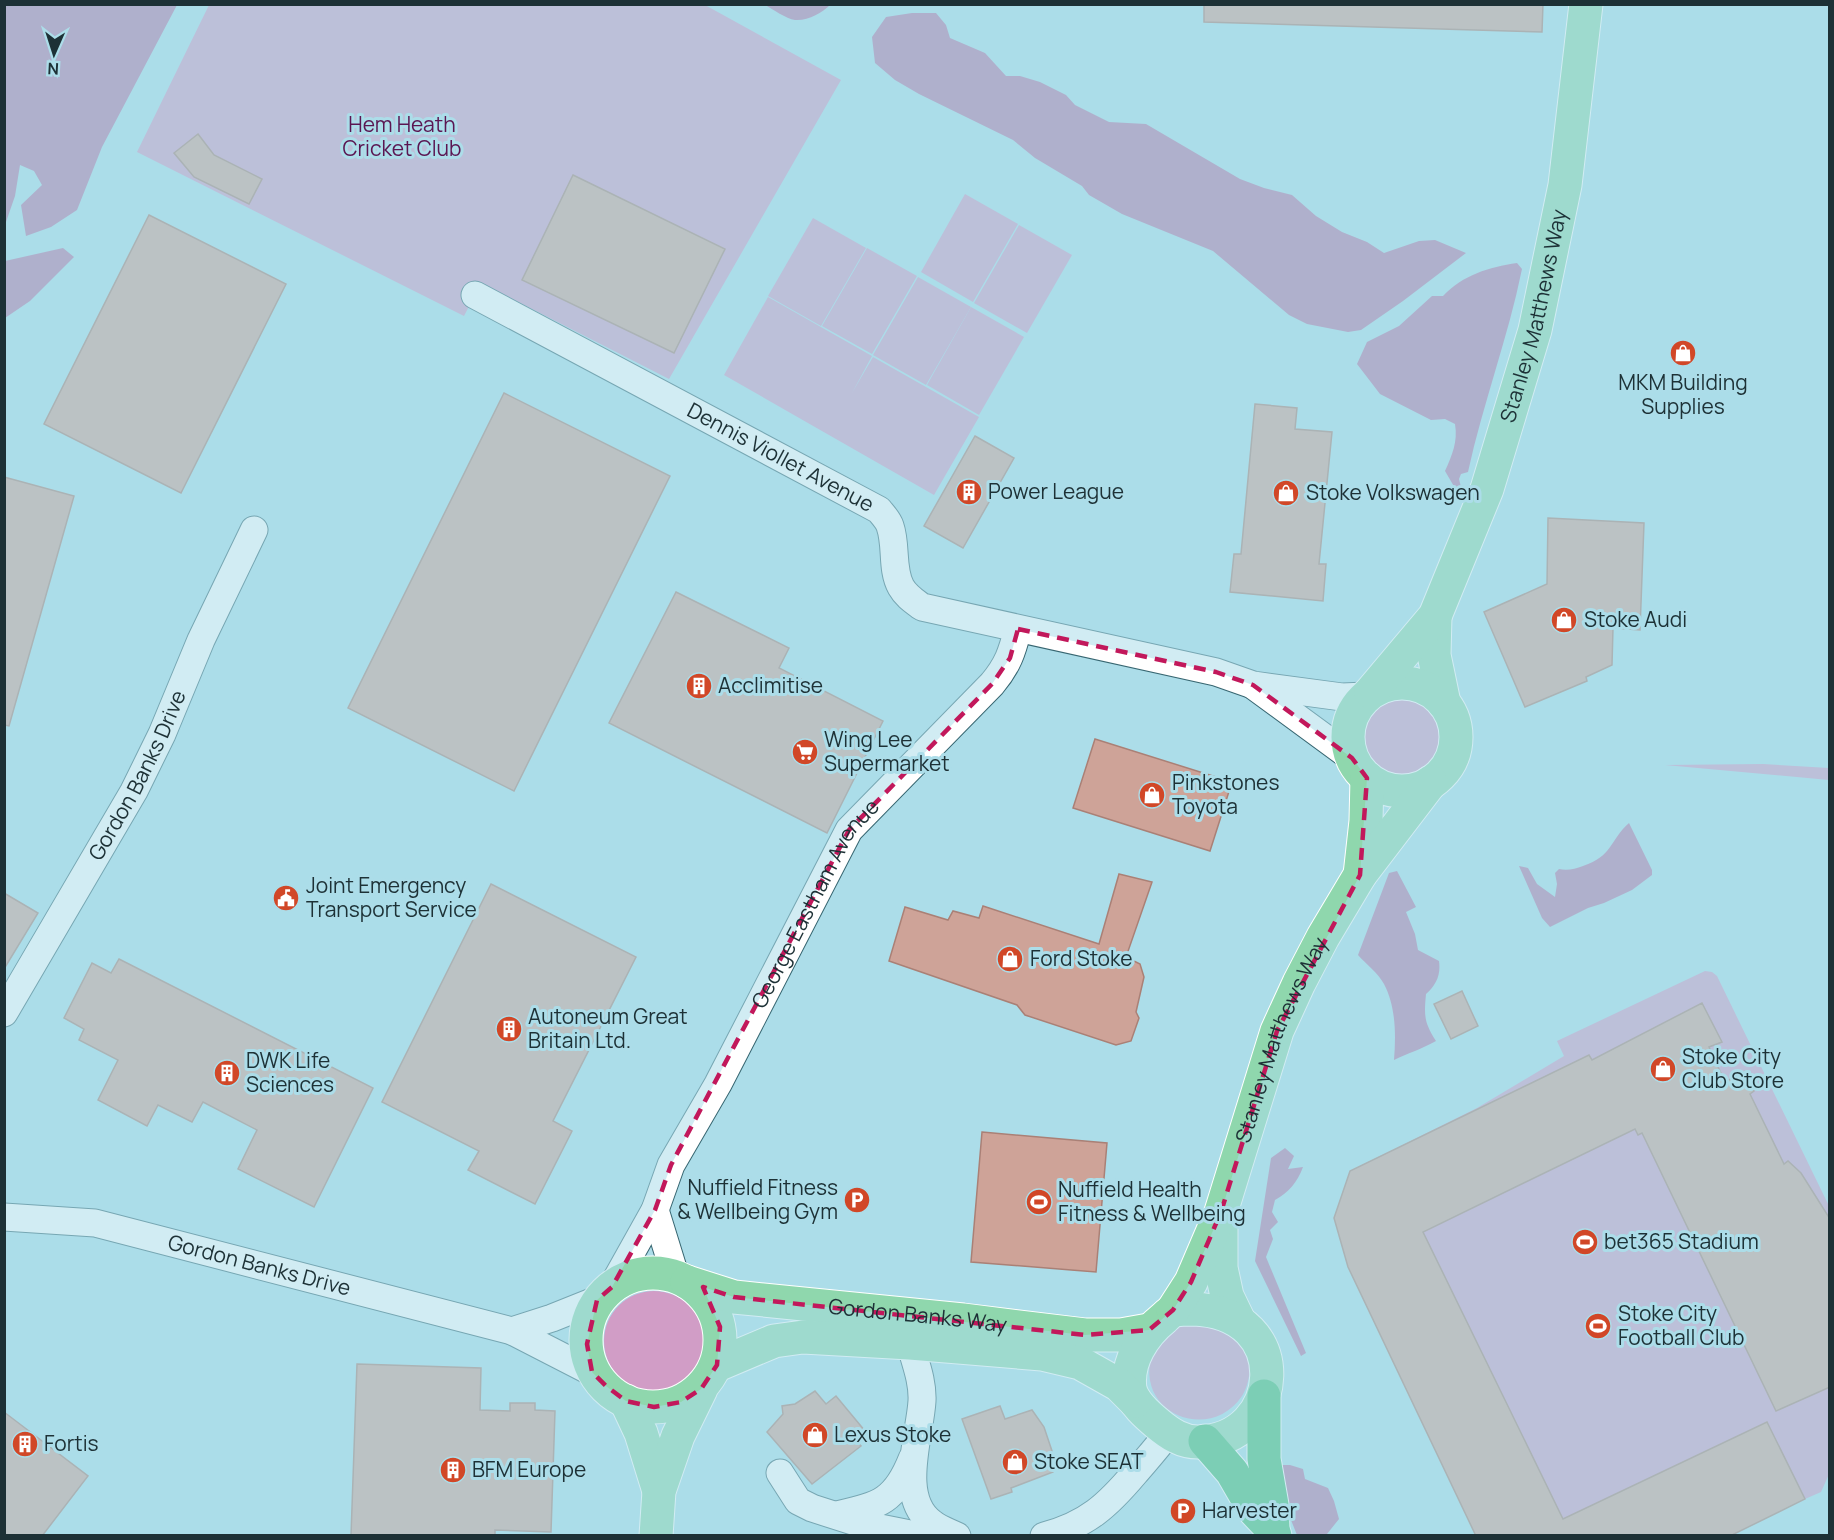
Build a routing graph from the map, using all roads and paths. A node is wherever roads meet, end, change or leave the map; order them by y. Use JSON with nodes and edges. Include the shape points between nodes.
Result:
{"nodes":[{"id":1,"x":1586,"y":4,"type":"edge"},
{"id":2,"x":475,"y":295,"type":"dead end"},
{"id":3,"x":254,"y":530,"type":"dead end"},
{"id":4,"x":1435,"y":616,"type":"junction"},
{"id":5,"x":1018,"y":629,"type":"junction"},
{"id":6,"x":1253,"y":685,"type":"junction"},
{"id":7,"x":1368,"y":694,"type":"junction"},
{"id":8,"x":1444,"y":703,"type":"junction"},
{"id":9,"x":1359,"y":768,"type":"junction"},
{"id":10,"x":1431,"y":782,"type":"junction"},
{"id":11,"x":1360,"y":875,"type":"junction"},
{"id":12,"x":4,"y":1013,"type":"edge"},
{"id":13,"x":655,"y":1210,"type":"junction"},
{"id":14,"x":1221,"y":1212,"type":"junction"},
{"id":15,"x":4,"y":1217,"type":"edge"},
{"id":16,"x":681,"y":1280,"type":"junction"},
{"id":17,"x":604,"y":1294,"type":"junction"},
{"id":18,"x":1161,"y":1320,"type":"junction"},
{"id":19,"x":1239,"y":1321,"type":"junction"},
{"id":20,"x":512,"y":1330,"type":"junction"},
{"id":21,"x":909,"y":1343,"type":"junction"},
{"id":22,"x":592,"y":1372,"type":"junction"},
{"id":23,"x":709,"y":1377,"type":"junction"},
{"id":24,"x":1264,"y":1396,"type":"junction"},
{"id":25,"x":626,"y":1401,"type":"junction"},
{"id":26,"x":1135,"y":1401,"type":"junction"},
{"id":27,"x":1168,"y":1433,"type":"junction"},
{"id":28,"x":1205,"y":1441,"type":"junction"},
{"id":29,"x":912,"y":1458,"type":"junction"},
{"id":30,"x":780,"y":1473,"type":"dead end"},
{"id":31,"x":659,"y":1491,"type":"junction"},
{"id":32,"x":837,"y":1515,"type":"junction"},
{"id":33,"x":1274,"y":1533,"type":"edge"},
{"id":34,"x":656,"y":1536,"type":"edge"},
{"id":35,"x":920,"y":1536,"type":"edge"},
{"id":36,"x":957,"y":1536,"type":"edge"},
{"id":37,"x":1044,"y":1536,"type":"edge"}],
"edges":[{"from":1,"to":4,"type":"main road","name":"Stanley Matthews Way","via":[[1565,185],[1534,330],[1487,489]]},
{"from":2,"to":5,"type":"street","name":"Dennis Viollet Avenue","via":[[879,510],[891,531],[901,588],[922,607]]},
{"from":3,"to":12,"type":"street","name":"Gordon Banks Drive","via":[[132,796]]},
{"from":4,"to":7,"type":"main road","name":"Stanley Matthews Way"},
{"from":4,"to":8,"type":"main road","name":"Stanley Matthews Way","via":[[1434,655]]},
{"from":5,"to":6,"type":"street","name":"Dennis Viollet Avenue","via":[[1216,672]]},
{"from":5,"to":13,"type":"street","name":"George Eastham Avenue","via":[[1010,658],[992,684],[849,830],[718,1084],[671,1166]]},
{"from":6,"to":7,"type":"street","name":"Dennis Viollet Avenue","via":[[1342,697]]},
{"from":6,"to":9,"type":"street","name":"Dennis Viollet Avenue"},
{"from":7,"to":8,"type":"main road","via":[[1383,686],[1408,683],[1423,687]]},
{"from":7,"to":9,"type":"main road","via":[[1355,710],[1348,732],[1348,745]]},
{"from":8,"to":10,"type":"main road","via":[[1452,716],[1455,744],[1452,758]]},
{"from":9,"to":10,"type":"main road","via":[[1381,787],[1400,791]]},
{"from":9,"to":11,"type":"main road","name":"Stanley Matthews Way","via":[[1366,821]]},
{"from":10,"to":11,"type":"main road","name":"Stanley Matthews Way"},
{"from":11,"to":14,"type":"main road","name":"Stanley Matthews Way","via":[[1323,937],[1277,1031]]},
{"from":13,"to":16,"type":"street"},
{"from":13,"to":17,"type":"street","name":"George Eastham Avenue"},
{"from":14,"to":18,"type":"main road","name":"Stanley Matthews Way","via":[[1191,1282]]},
{"from":14,"to":19,"type":"main road","name":"Stanley Matthews Way","via":[[1221,1268],[1227,1296]]},
{"from":15,"to":20,"type":"street","name":"Gordon Banks Drive","via":[[95,1223]]},
{"from":16,"to":17,"type":"main road","via":[[654,1274],[631,1278]]},
{"from":16,"to":18,"type":"main road","name":"Gordon Banks Way","via":[[734,1297],[1085,1335],[1121,1335]]},
{"from":16,"to":23,"type":"main road","via":[[710,1304],[720,1327],[721,1346]]},
{"from":17,"to":20,"type":"street","via":[[552,1318]]},
{"from":17,"to":22,"type":"main road","via":[[589,1320],[587,1344]]},
{"from":18,"to":19,"type":"main road","via":[[1207,1309]]},
{"from":18,"to":26,"type":"main road","via":[[1134,1358],[1130,1380]]},
{"from":19,"to":24,"type":"main road","via":[[1259,1340],[1264,1351]]},
{"from":20,"to":22,"type":"street","name":"Gordon Banks Drive"},
{"from":21,"to":23,"type":"main road","name":"Gordon Banks Way","via":[[803,1337],[774,1341]]},
{"from":21,"to":26,"type":"main road","name":"Gordon Banks Way","via":[[1042,1354],[1080,1363],[1119,1385]]},
{"from":21,"to":29,"type":"street","via":[[922,1386]]},
{"from":22,"to":25,"type":"main road"},
{"from":23,"to":25,"type":"main road","via":[[681,1402],[654,1407]]},
{"from":23,"to":31,"type":"main road","via":[[678,1436]]},
{"from":24,"to":28,"type":"main road","via":[[1242,1427],[1217,1440]]},
{"from":24,"to":33,"type":"highway","via":[[1264,1459]]},
{"from":25,"to":31,"type":"main road","via":[[642,1435]]},
{"from":26,"to":27,"type":"main road"},
{"from":27,"to":28,"type":"main road"},
{"from":27,"to":37,"type":"street","via":[[1100,1510]]},
{"from":28,"to":33,"type":"highway","via":[[1224,1461],[1254,1510]]},
{"from":29,"to":32,"type":"street","via":[[897,1489],[883,1502]]},
{"from":29,"to":36,"type":"street","via":[[917,1507],[933,1524]]},
{"from":30,"to":32,"type":"street","via":[[798,1501]]},
{"from":31,"to":34,"type":"main road"},
{"from":32,"to":35,"type":"street"}]}
